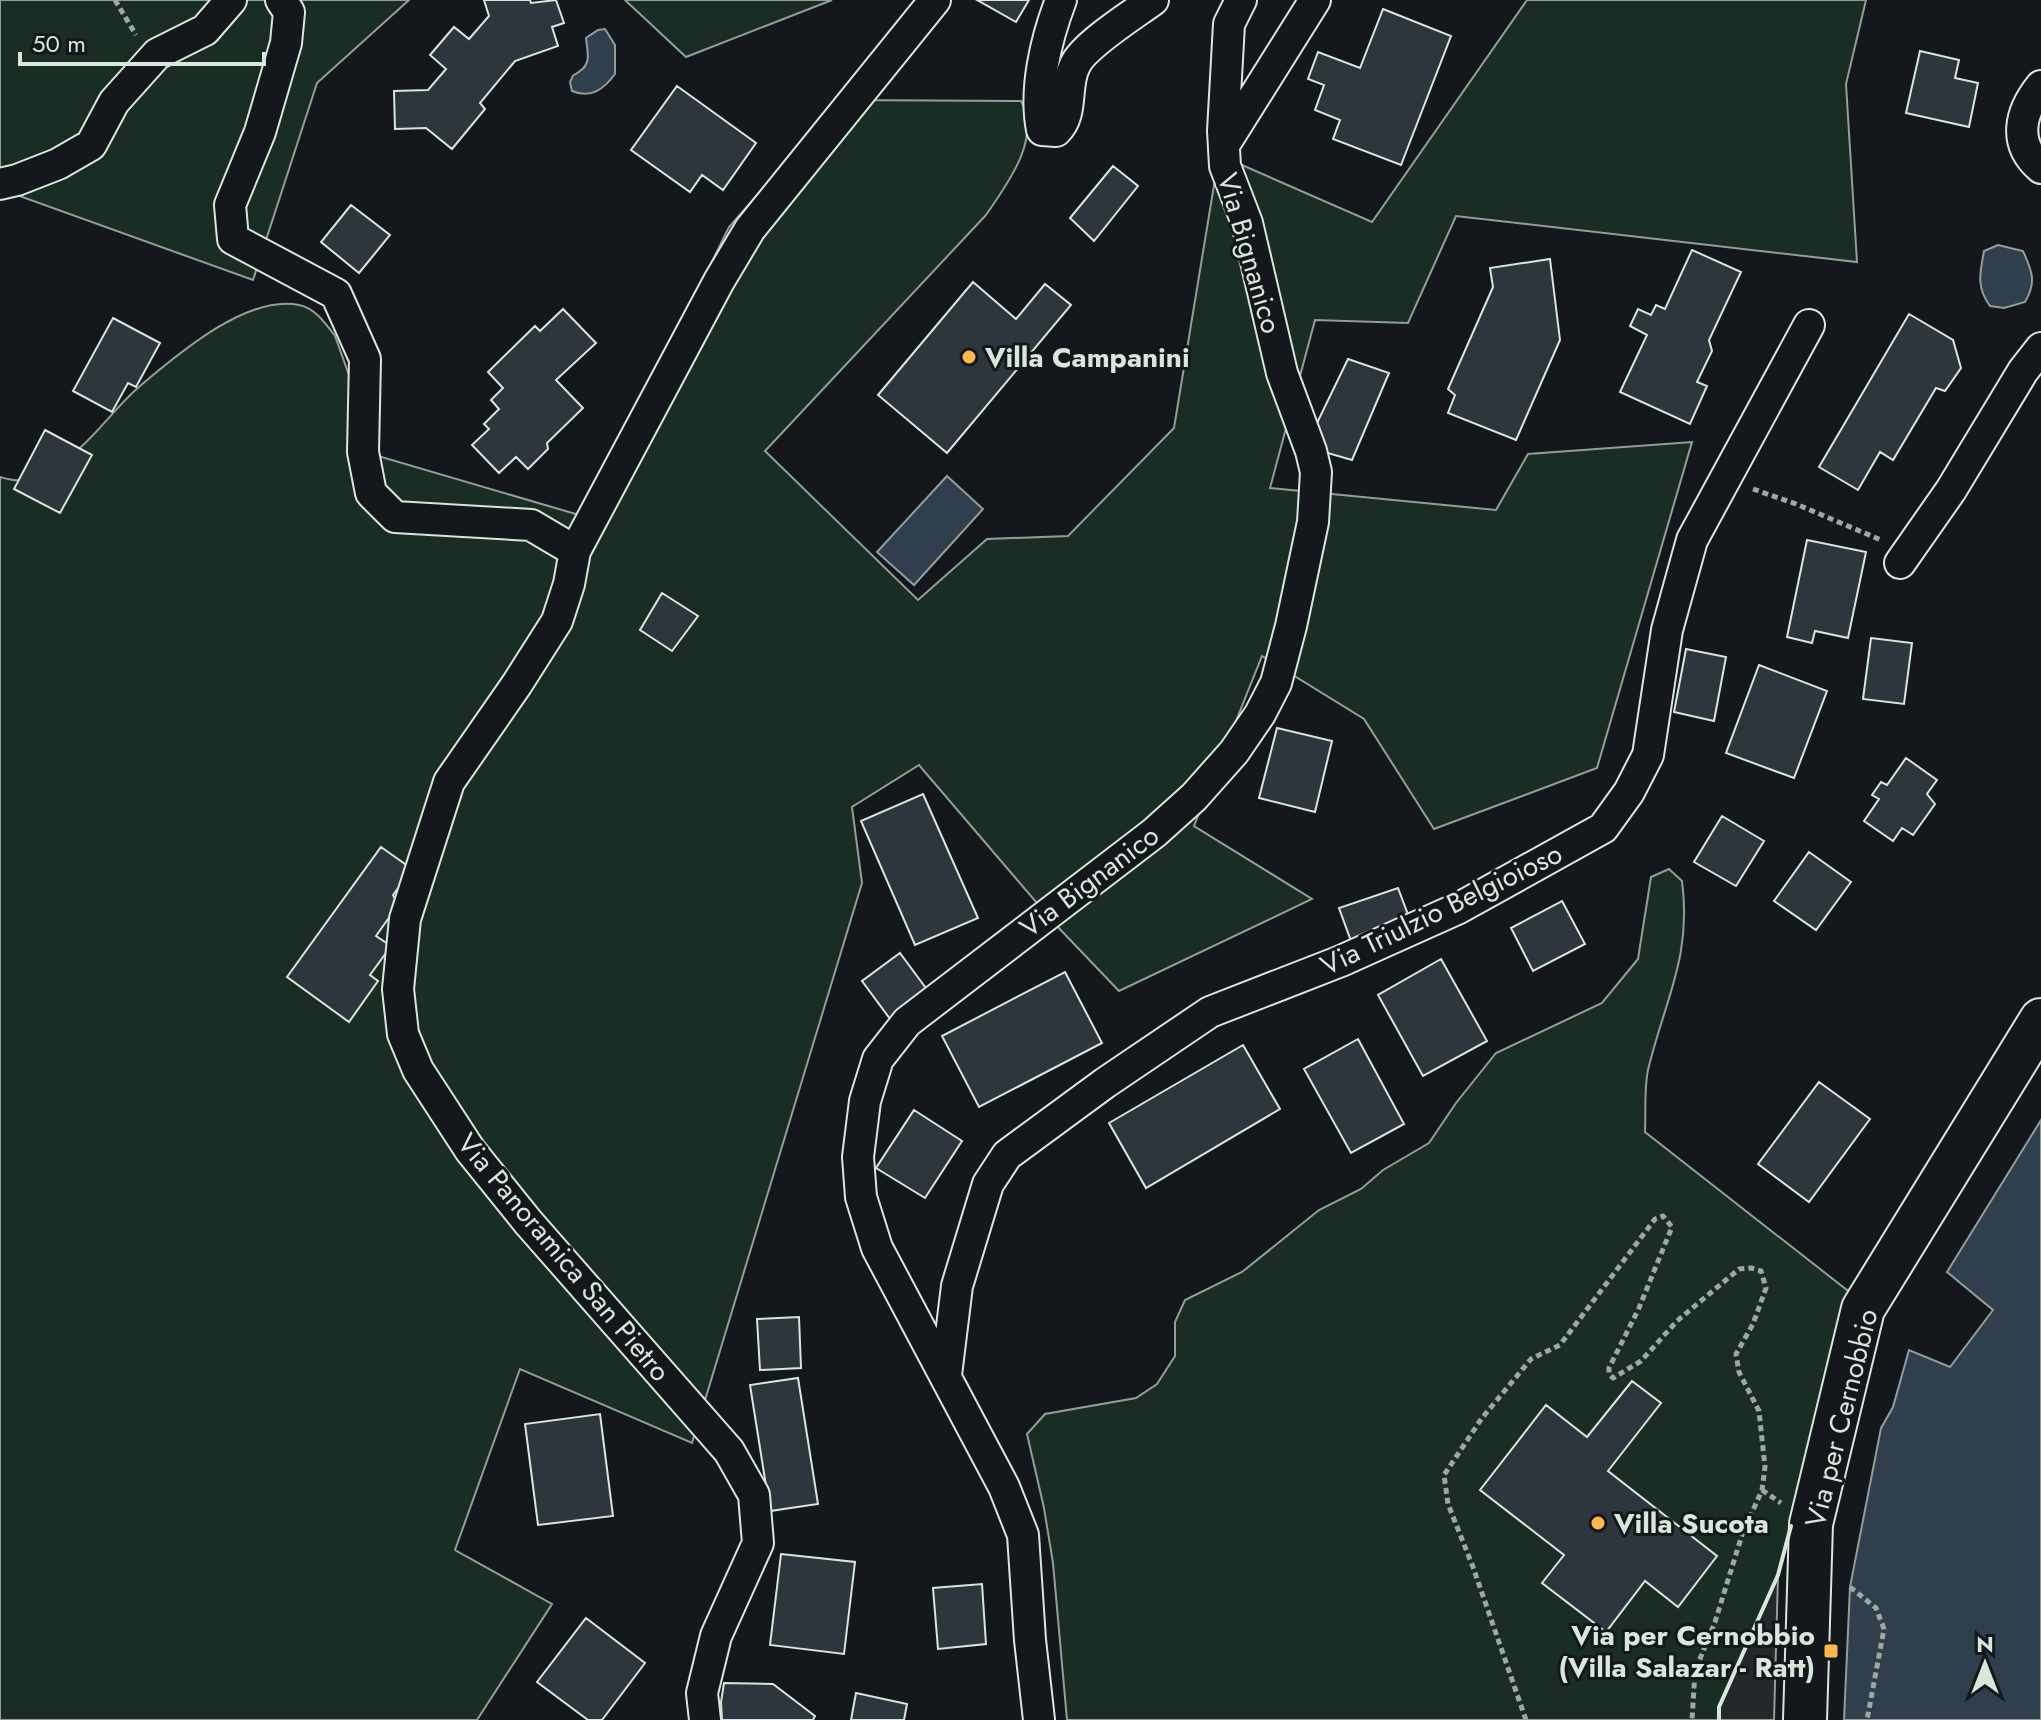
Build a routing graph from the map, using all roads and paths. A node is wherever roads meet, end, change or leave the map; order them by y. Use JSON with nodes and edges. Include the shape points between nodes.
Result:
{"nodes":[{"id":1,"x":231,"y":0,"type":"edge"},
{"id":2,"x":281,"y":0,"type":"edge"},
{"id":3,"x":935,"y":0,"type":"edge"},
{"id":4,"x":1061,"y":0,"type":"edge"},
{"id":5,"x":1153,"y":0,"type":"edge"},
{"id":6,"x":1241,"y":0,"type":"edge"},
{"id":7,"x":1315,"y":0,"type":"edge"},
{"id":8,"x":2041,"y":86,"type":"edge"},
{"id":9,"x":1223,"y":146,"type":"junction"},
{"id":10,"x":2041,"y":168,"type":"edge"},
{"id":11,"x":0,"y":184,"type":"edge"},
{"id":12,"x":1809,"y":325,"type":"dead end"},
{"id":13,"x":2041,"y":348,"type":"edge"},
{"id":14,"x":1725,"y":478,"type":"junction"},
{"id":15,"x":575,"y":551,"type":"junction"},
{"id":16,"x":1902,"y":560,"type":"joint"},
{"id":17,"x":2041,"y":1020,"type":"edge"},
{"id":18,"x":946,"y":1375,"type":"junction"},
{"id":19,"x":1850,"y":1587,"type":"dead end"},
{"id":20,"x":705,"y":1720,"type":"edge"},
{"id":21,"x":1039,"y":1720,"type":"edge"},
{"id":22,"x":1526,"y":1720,"type":"edge"},
{"id":23,"x":1692,"y":1720,"type":"edge"},
{"id":24,"x":1805,"y":1720,"type":"edge"},
{"id":25,"x":1867,"y":1720,"type":"edge"}],
"edges":[{"from":1,"to":11,"type":"street","via":[[205,30],[157,54],[114,102],[91,145],[58,164]]},
{"from":2,"to":15,"type":"street","via":[[289,12],[286,43],[260,132],[230,205],[233,239],[336,294],[365,359],[363,452],[371,493],[395,517],[531,525]]},
{"from":3,"to":15,"type":"street","via":[[750,229]]},
{"from":4,"to":5,"type":"street","via":[[1043,76],[1042,130],[1056,131],[1065,123],[1075,64]]},
{"from":6,"to":9,"type":"street","name":"Via Bignanico","via":[[1229,24]]},
{"from":7,"to":9,"type":"street"},
{"from":8,"to":10,"type":"street","via":[[2024,110],[2021,131],[2031,159]]},
{"from":9,"to":18,"type":"street","name":"Via Bignanico","via":[[1282,373],[1316,472],[1313,522],[1291,626],[1276,683],[1260,714],[1194,797],[907,1022],[878,1059],[865,1101],[858,1157],[861,1197],[877,1248]]},
{"from":12,"to":14,"type":"street","name":"Via Triulzio Belgioioso"},
{"from":13,"to":16,"type":"street"},
{"from":14,"to":16,"type":"path","via":[[1893,545]]},
{"from":14,"to":18,"type":"street","name":"Via Triulzio Belgioioso","via":[[1692,540],[1667,630],[1648,755],[1603,828],[1459,908],[1210,1012],[1007,1155],[988,1184],[957,1286]]},
{"from":15,"to":20,"type":"street","name":"Via Panoramica San Pietro","via":[[557,621],[449,782],[405,919],[398,989],[403,1034],[418,1070],[470,1150],[729,1451],[754,1495],[758,1543],[716,1636],[702,1693]]},
{"from":17,"to":24,"type":"main road","name":"Via per Cernobbio","via":[[1863,1309],[1811,1524]]},
{"from":18,"to":21,"type":"street","name":"Via Bignanico","via":[[1023,1535]]},
{"from":19,"to":25,"type":"path","via":[[1876,1608],[1884,1629]]},
{"from":22,"to":23,"type":"path","via":[[1448,1504],[1444,1475],[1531,1359],[1560,1345],[1655,1219],[1663,1216],[1672,1227],[1609,1368],[1613,1378],[1641,1361],[1677,1321],[1739,1269],[1761,1271],[1766,1288],[1736,1354],[1759,1411],[1762,1490],[1695,1671]]}]}
